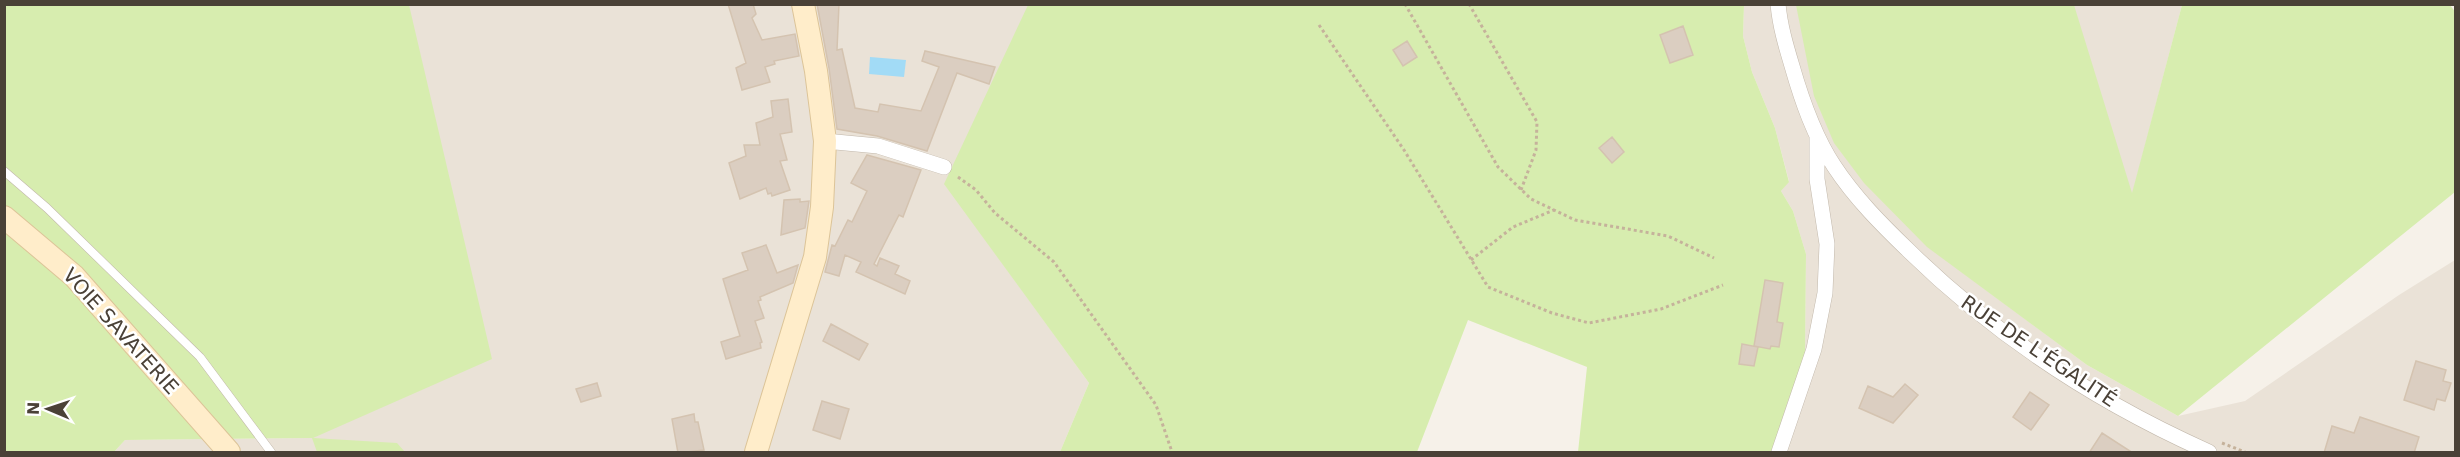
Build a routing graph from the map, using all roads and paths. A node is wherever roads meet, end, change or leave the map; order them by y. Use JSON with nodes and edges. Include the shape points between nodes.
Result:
{"nodes":[{"id":1,"x":803,"y":4,"type":"edge"},
{"id":2,"x":1405,"y":4,"type":"edge"},
{"id":3,"x":1469,"y":4,"type":"edge"},
{"id":4,"x":1778,"y":4,"type":"edge"},
{"id":5,"x":1319,"y":25,"type":"dead end"},
{"id":6,"x":1817,"y":136,"type":"junction"},
{"id":7,"x":825,"y":141,"type":"junction"},
{"id":8,"x":944,"y":167,"type":"joint"},
{"id":9,"x":4,"y":171,"type":"edge"},
{"id":10,"x":1521,"y":190,"type":"junction"},
{"id":11,"x":1554,"y":210,"type":"junction"},
{"id":12,"x":4,"y":217,"type":"edge"},
{"id":13,"x":1714,"y":258,"type":"dead end"},
{"id":14,"x":1471,"y":260,"type":"junction"},
{"id":15,"x":1723,"y":285,"type":"dead end"},
{"id":16,"x":2211,"y":446,"type":"edge"},
{"id":17,"x":229,"y":453,"type":"edge"},
{"id":18,"x":272,"y":453,"type":"edge"},
{"id":19,"x":756,"y":453,"type":"edge"},
{"id":20,"x":1172,"y":453,"type":"edge"},
{"id":21,"x":1779,"y":453,"type":"edge"},
{"id":22,"x":2246,"y":453,"type":"edge"}],
"edges":[{"from":1,"to":7,"type":"street"},
{"from":2,"to":10,"type":"path","via":[[1498,167]]},
{"from":3,"to":10,"type":"path","via":[[1537,122],[1536,150]]},
{"from":4,"to":6,"type":"street","name":"RUE DE L'ÉGALITÉ","via":[[1798,88]]},
{"from":5,"to":14,"type":"path","via":[[1404,150]]},
{"from":6,"to":16,"type":"street","name":"RUE DE L'ÉGALITÉ","via":[[1866,208],[1925,267],[2008,336],[2100,396],[2176,438]]},
{"from":6,"to":21,"type":"street","via":[[1817,179],[1827,244],[1825,293],[1814,349]]},
{"from":7,"to":8,"type":"street","via":[[878,146]]},
{"from":7,"to":19,"type":"street","via":[[815,257]]},
{"from":8,"to":20,"type":"path","via":[[976,190],[995,213],[1054,262],[1156,405]]},
{"from":9,"to":18,"type":"lane","via":[[200,357]]},
{"from":10,"to":11,"type":"path","via":[[1531,200]]},
{"from":11,"to":13,"type":"path","via":[[1575,220],[1668,236]]},
{"from":11,"to":14,"type":"path","via":[[1513,227]]},
{"from":12,"to":17,"type":"street","name":"VOIE SAVATERIE","via":[[74,276]]},
{"from":14,"to":15,"type":"path","via":[[1488,287],[1552,313],[1589,323],[1661,309]]},
{"from":16,"to":22,"type":"path"}]}
